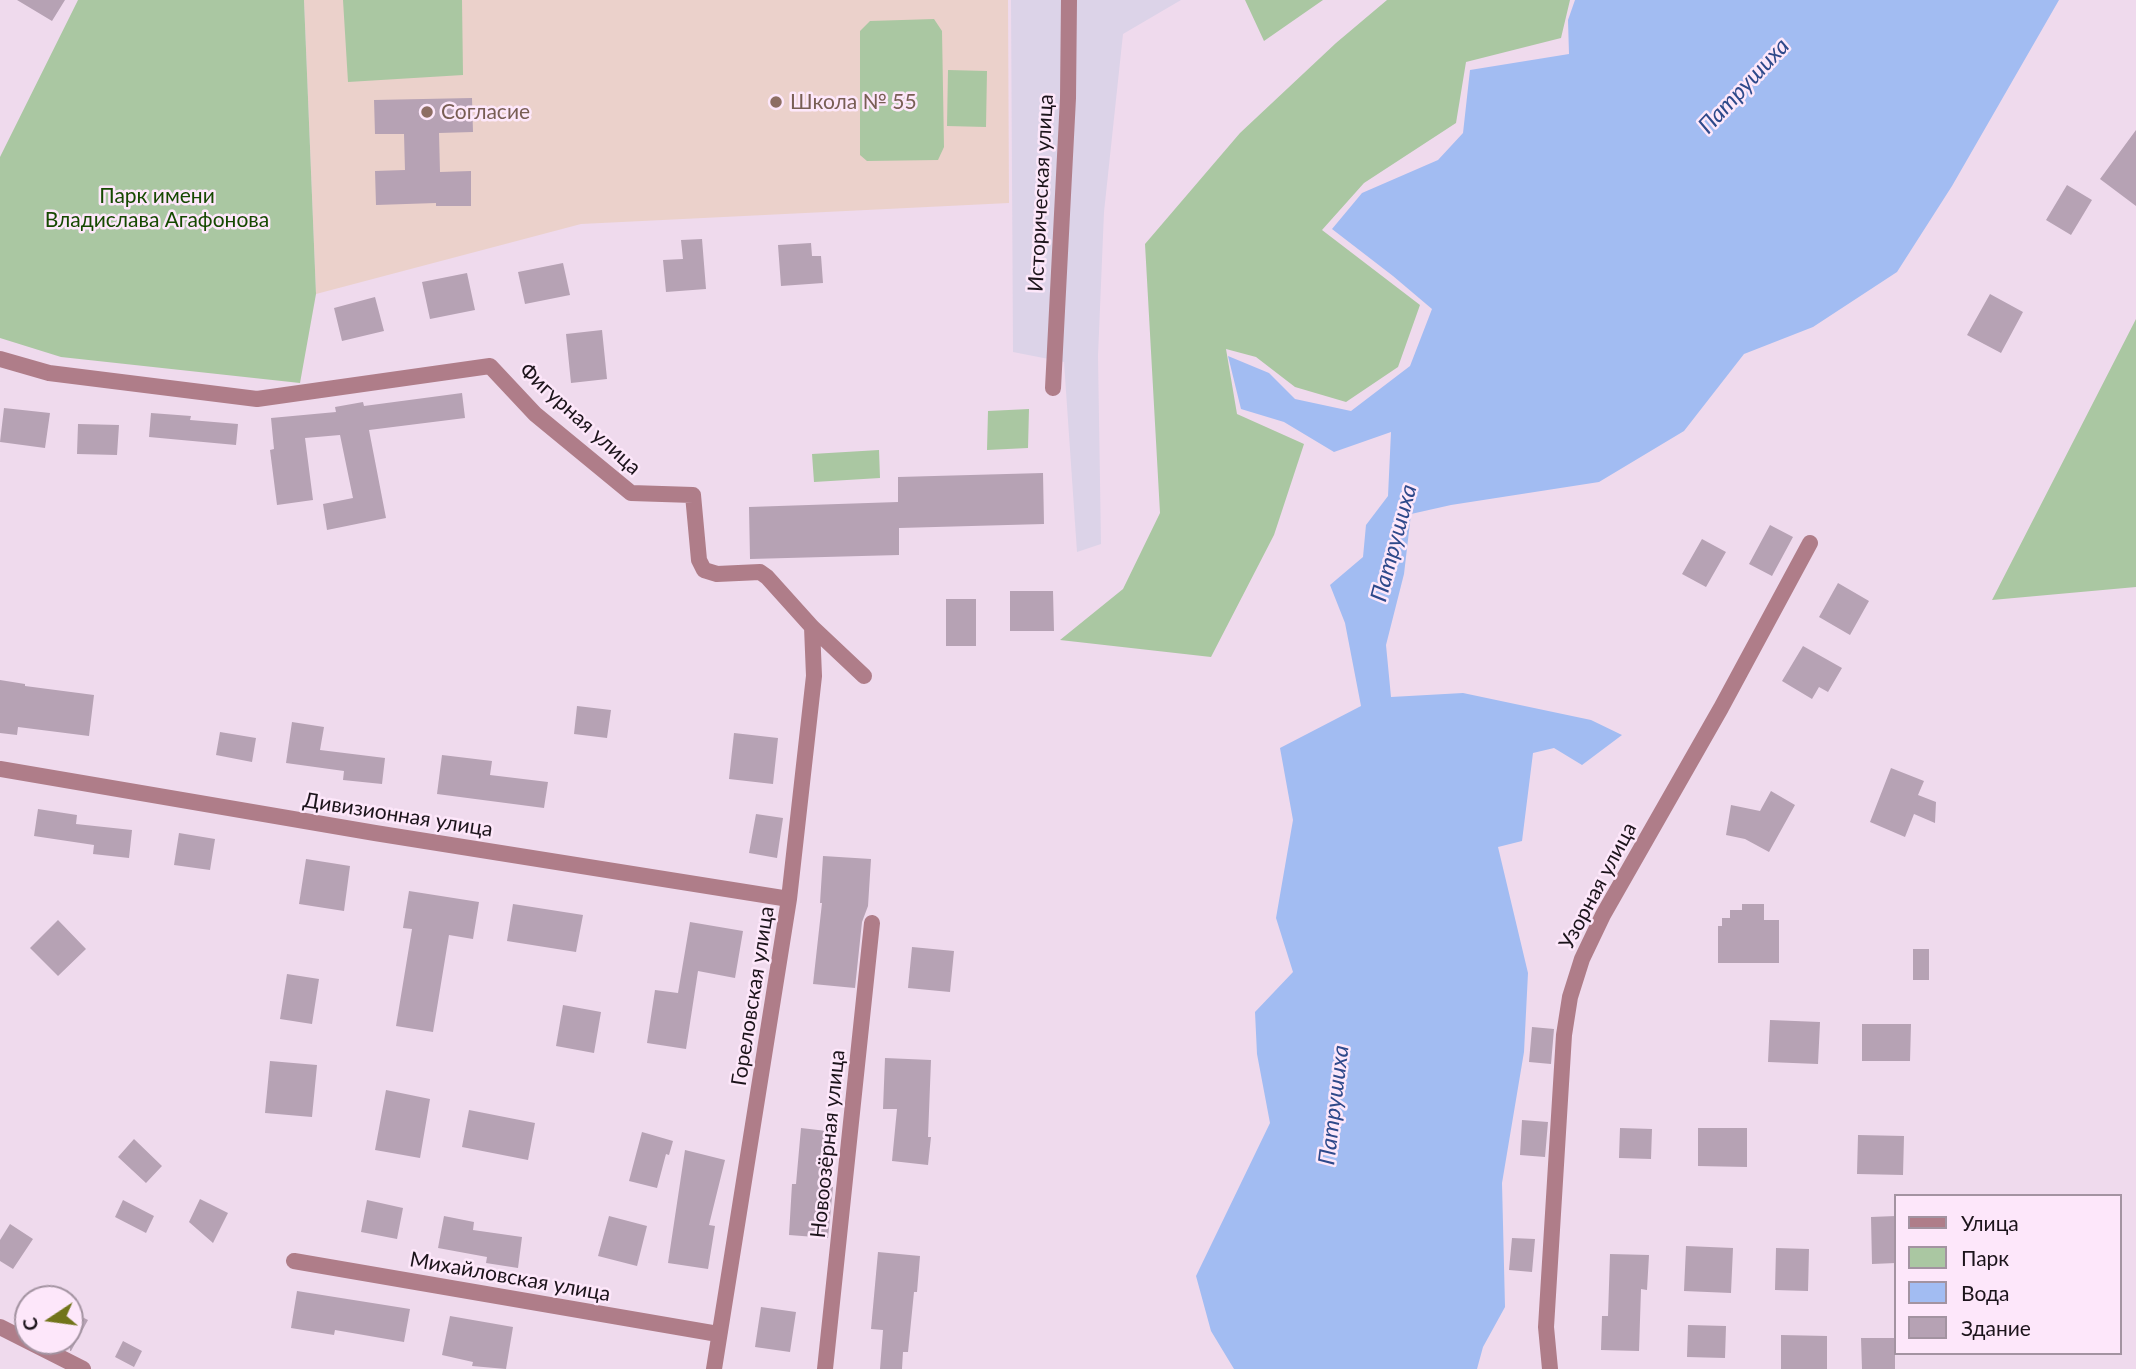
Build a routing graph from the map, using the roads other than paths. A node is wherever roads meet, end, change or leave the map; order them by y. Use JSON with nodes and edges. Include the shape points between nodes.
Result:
{"nodes":[{"id":1,"x":1069,"y":0,"type":"edge"},
{"id":2,"x":0,"y":359,"type":"edge"},
{"id":3,"x":1053,"y":388,"type":"dead end"},
{"id":4,"x":1810,"y":543,"type":"dead end"},
{"id":5,"x":812,"y":627,"type":"junction"},
{"id":6,"x":864,"y":676,"type":"dead end"},
{"id":7,"x":0,"y":769,"type":"edge"},
{"id":8,"x":789,"y":899,"type":"junction"},
{"id":9,"x":873,"y":923,"type":"dead end"},
{"id":10,"x":294,"y":1261,"type":"dead end"},
{"id":11,"x":0,"y":1327,"type":"edge"},
{"id":12,"x":718,"y":1334,"type":"junction"},
{"id":13,"x":83,"y":1369,"type":"edge"},
{"id":14,"x":714,"y":1369,"type":"edge"},
{"id":15,"x":825,"y":1369,"type":"edge"},
{"id":16,"x":1550,"y":1369,"type":"edge"}],
"edges":[{"from":1,"to":3,"type":"street","name":"Историческая улица"},
{"from":2,"to":5,"type":"street","name":"Фигурная улица","via":[[49,373],[257,400],[490,366],[535,414],[631,493],[694,495],[699,560],[704,570],[760,572]]},
{"from":4,"to":16,"type":"street","name":"Узорная улица","via":[[1582,959],[1564,1035],[1546,1328]]},
{"from":5,"to":6,"type":"street","name":"Фигурная улица"},
{"from":5,"to":8,"type":"street","name":"Гореловская улица","via":[[814,676]]},
{"from":7,"to":8,"type":"street","name":"Дивизионная улица"},
{"from":8,"to":12,"type":"street","name":"Гореловская улица"},
{"from":9,"to":15,"type":"street","name":"Новоозёрная улица"},
{"from":10,"to":12,"type":"street","name":"Михайловская улица"},
{"from":11,"to":13,"type":"street"},
{"from":12,"to":14,"type":"street","name":"Гореловская улица"}]}
